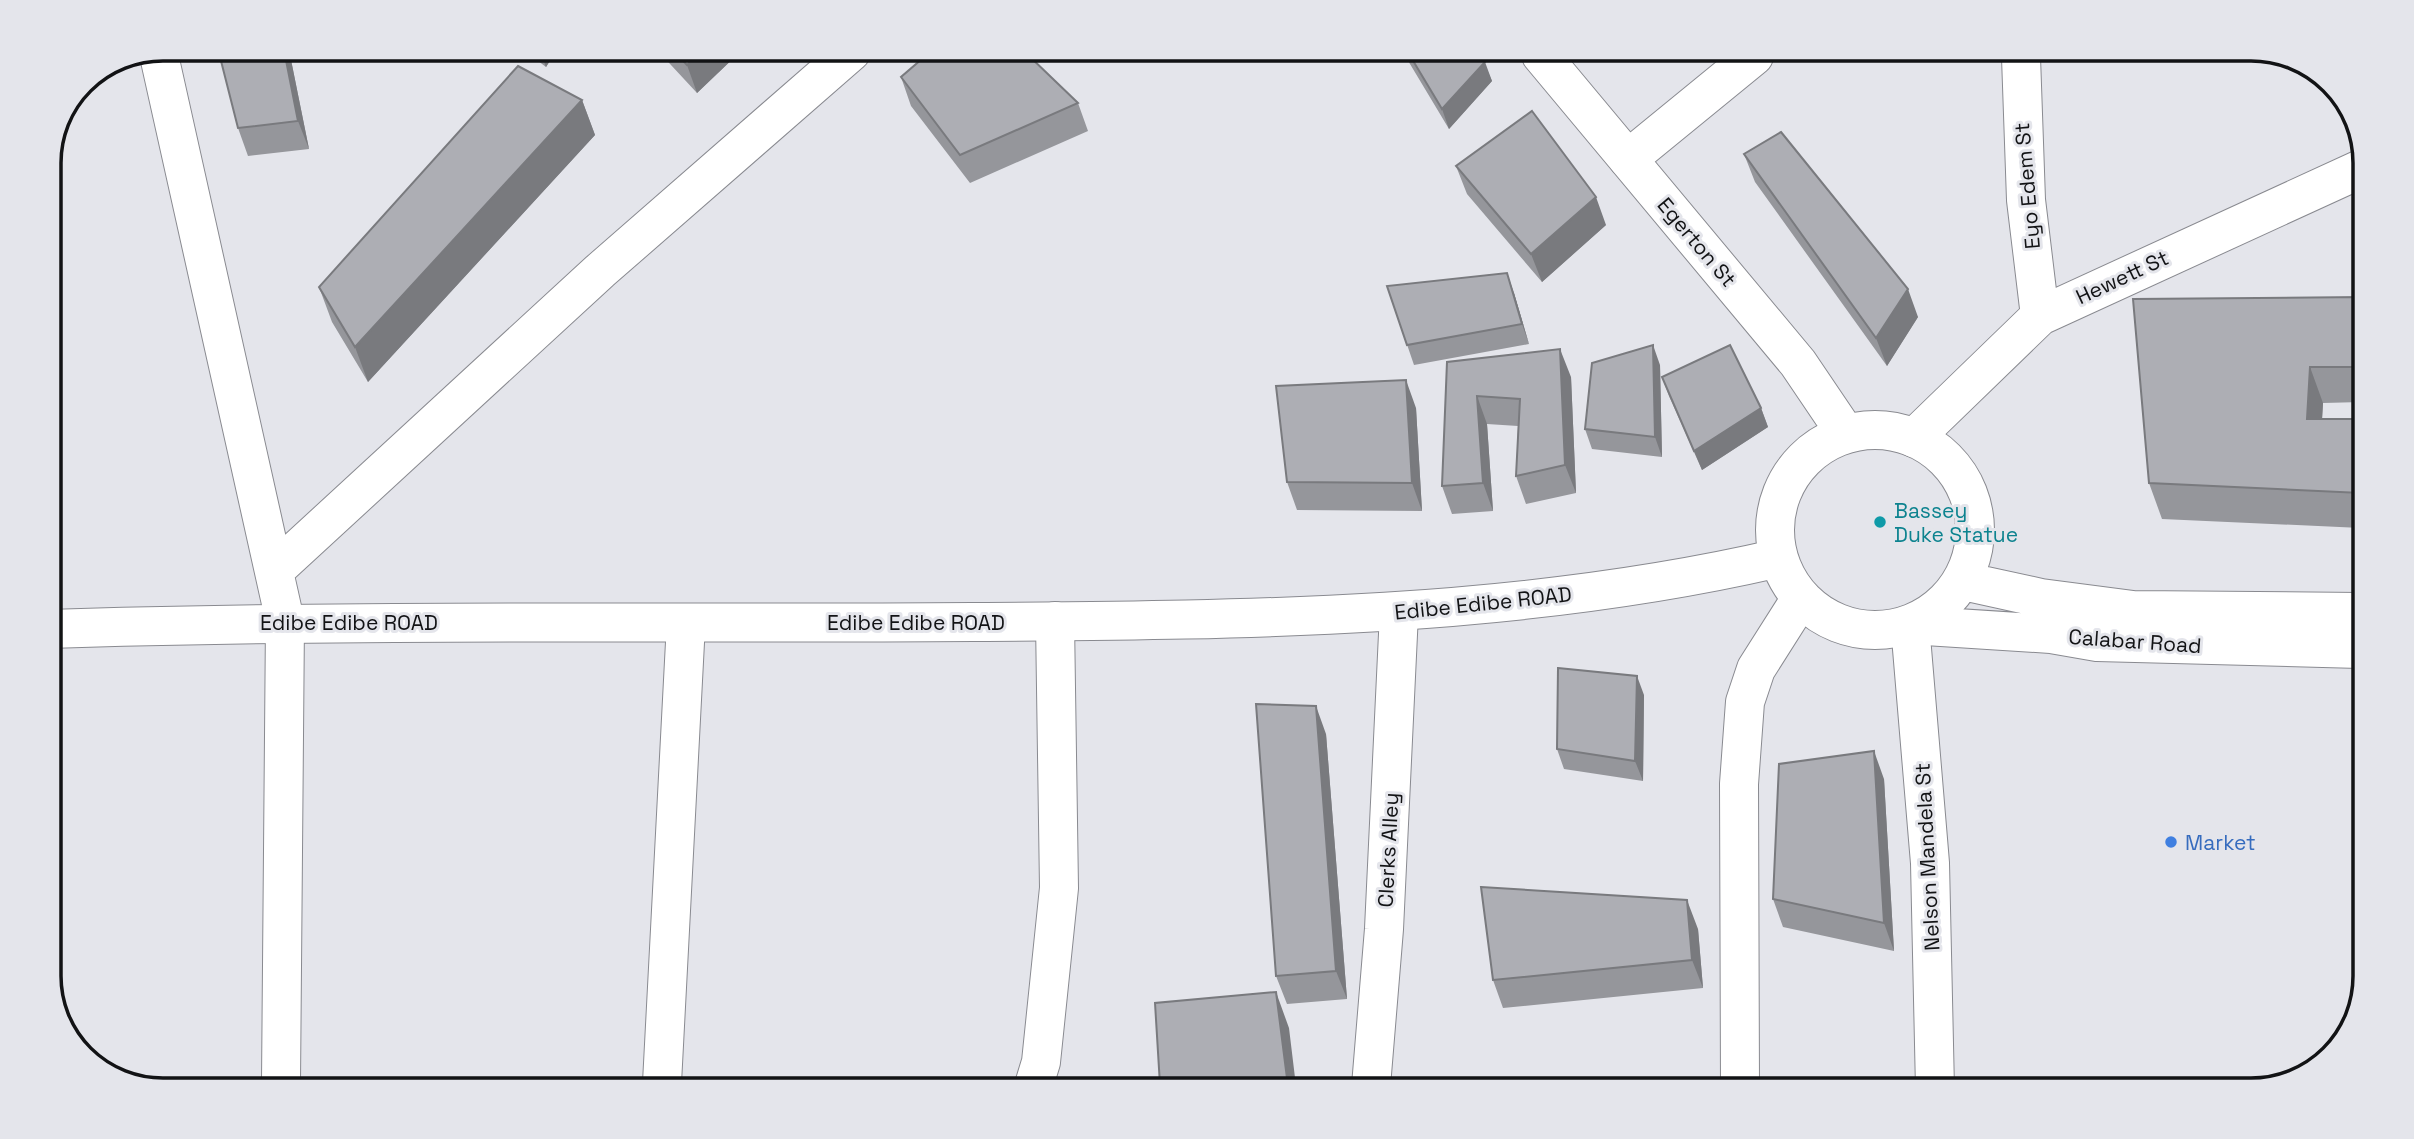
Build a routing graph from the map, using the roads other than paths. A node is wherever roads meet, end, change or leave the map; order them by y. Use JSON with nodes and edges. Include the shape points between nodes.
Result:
{"nodes":[{"id":1,"x":160,"y":61,"type":"edge"},
{"id":2,"x":841,"y":61,"type":"edge"},
{"id":3,"x":1546,"y":61,"type":"edge"},
{"id":4,"x":1748,"y":61,"type":"edge"},
{"id":5,"x":2021,"y":61,"type":"edge"},
{"id":6,"x":1628,"y":159,"type":"junction"},
{"id":7,"x":2353,"y":173,"type":"edge"},
{"id":8,"x":2040,"y":316,"type":"junction"},
{"id":9,"x":1846,"y":434,"type":"junction"},
{"id":10,"x":1914,"y":438,"type":"junction"},
{"id":11,"x":1779,"y":558,"type":"junction"},
{"id":12,"x":275,"y":570,"type":"junction"},
{"id":13,"x":1963,"y":581,"type":"junction"},
{"id":14,"x":1801,"y":598,"type":"junction"},
{"id":15,"x":2353,"y":612,"type":"edge"},
{"id":16,"x":1399,"y":613,"type":"junction"},
{"id":17,"x":285,"y":621,"type":"junction"},
{"id":18,"x":1055,"y":621,"type":"junction"},
{"id":19,"x":685,"y":624,"type":"junction"},
{"id":20,"x":1910,"y":625,"type":"junction"},
{"id":21,"x":61,"y":629,"type":"edge"},
{"id":22,"x":2353,"y":649,"type":"edge"},
{"id":23,"x":281,"y":1078,"type":"edge"},
{"id":24,"x":662,"y":1078,"type":"edge"},
{"id":25,"x":1036,"y":1078,"type":"edge"},
{"id":26,"x":1372,"y":1078,"type":"edge"},
{"id":27,"x":1740,"y":1078,"type":"edge"},
{"id":28,"x":1935,"y":1078,"type":"edge"}],
"edges":[{"from":1,"to":12,"type":"street"},
{"from":2,"to":12,"type":"street","via":[[600,271]]},
{"from":3,"to":6,"type":"street","name":"Egerton St"},
{"from":4,"to":6,"type":"street"},
{"from":5,"to":8,"type":"street","name":"Eyo Edem St","via":[[2026,200]]},
{"from":6,"to":9,"type":"street","name":"Egerton St","via":[[1798,363]]},
{"from":7,"to":8,"type":"street","name":"Hewett St"},
{"from":8,"to":10,"type":"street","name":"Hewett St"},
{"from":9,"to":10,"type":"street","via":[[1881,429]]},
{"from":9,"to":11,"type":"street","via":[[1810,454],[1780,496],[1775,527]]},
{"from":10,"to":13,"type":"street","via":[[1943,456],[1964,483],[1975,515],[1974,550]]},
{"from":11,"to":14,"type":"street"},
{"from":11,"to":16,"type":"street","name":"Edibe Edibe ROAD","via":[[1683,581]]},
{"from":12,"to":17,"type":"street"},
{"from":13,"to":15,"type":"street","name":"Calabar Road","via":[[2041,598],[2133,610]]},
{"from":13,"to":20,"type":"street"},
{"from":14,"to":20,"type":"street","via":[[1824,617],[1852,628],[1881,631]]},
{"from":14,"to":27,"type":"street","via":[[1756,669],[1745,702],[1739,785]]},
{"from":16,"to":18,"type":"street","name":"Edibe Edibe ROAD"},
{"from":16,"to":26,"type":"street","name":"Clerks Alley","via":[[1384,929]]},
{"from":17,"to":19,"type":"street","name":"Edibe Edibe ROAD"},
{"from":17,"to":21,"type":"street","name":"Edibe Edibe ROAD"},
{"from":17,"to":23,"type":"street"},
{"from":18,"to":19,"type":"street","name":"Edibe Edibe ROAD"},
{"from":18,"to":25,"type":"street","via":[[1059,888]]},
{"from":19,"to":24,"type":"street"},
{"from":20,"to":22,"type":"street","name":"Calabar Road","via":[[2051,634],[2096,642]]},
{"from":20,"to":28,"type":"street","name":"Nelson Mandela St","via":[[1930,863]]}]}
